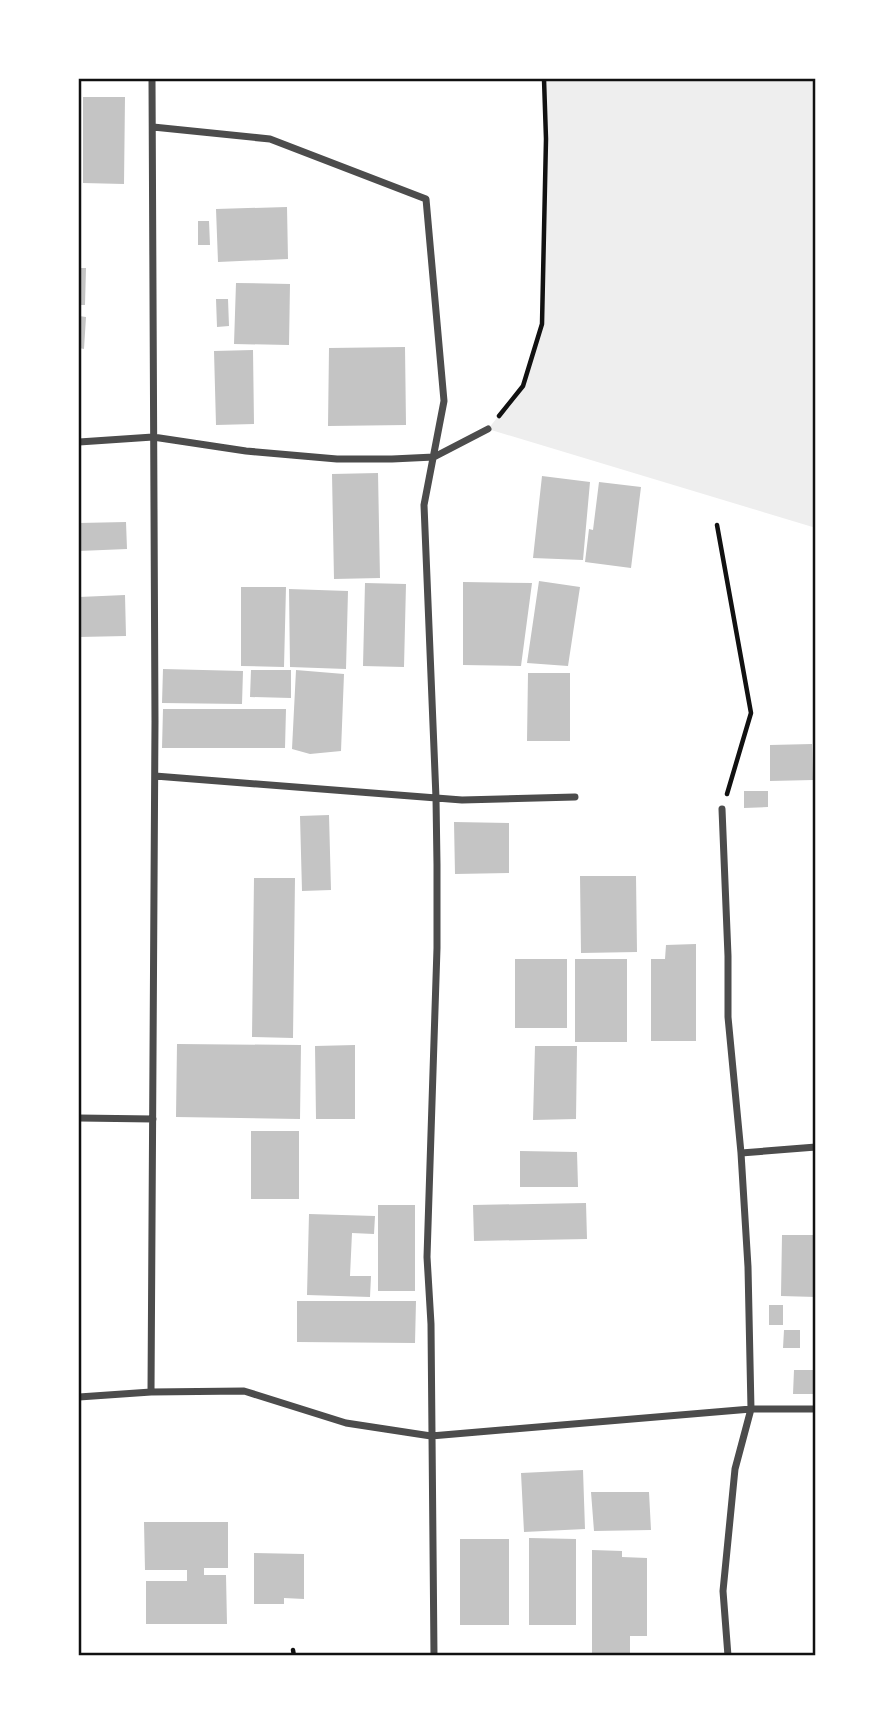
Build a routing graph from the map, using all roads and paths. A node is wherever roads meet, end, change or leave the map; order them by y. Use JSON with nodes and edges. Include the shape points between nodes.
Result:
{"nodes":[{"id":1,"x":152,"y":79,"type":"edge"},
{"id":2,"x":544,"y":79,"type":"edge"},
{"id":3,"x":153,"y":127,"type":"junction"},
{"id":4,"x":488,"y":429,"type":"joint"},
{"id":5,"x":153,"y":437,"type":"junction"},
{"id":6,"x":79,"y":442,"type":"edge"},
{"id":7,"x":434,"y":457,"type":"junction"},
{"id":8,"x":717,"y":525,"type":"dead end"},
{"id":9,"x":155,"y":776,"type":"junction"},
{"id":10,"x":575,"y":797,"type":"dead end"},
{"id":11,"x":436,"y":798,"type":"junction"},
{"id":12,"x":722,"y":808,"type":"joint"},
{"id":13,"x":79,"y":1118,"type":"edge"},
{"id":14,"x":153,"y":1119,"type":"junction"},
{"id":15,"x":816,"y":1147,"type":"edge"},
{"id":16,"x":741,"y":1153,"type":"junction"},
{"id":17,"x":151,"y":1392,"type":"junction"},
{"id":18,"x":79,"y":1398,"type":"edge"},
{"id":19,"x":751,"y":1409,"type":"junction"},
{"id":20,"x":816,"y":1409,"type":"edge"},
{"id":21,"x":431,"y":1436,"type":"junction"},
{"id":22,"x":434,"y":1656,"type":"edge"},
{"id":23,"x":728,"y":1656,"type":"edge"}],
"edges":[{"from":1,"to":3,"type":"street"},
{"from":2,"to":4,"type":"path","via":[[542,324],[523,386]]},
{"from":3,"to":5,"type":"street"},
{"from":3,"to":7,"type":"street","via":[[270,139],[426,199],[444,401]]},
{"from":4,"to":7,"type":"street"},
{"from":5,"to":6,"type":"street"},
{"from":5,"to":7,"type":"street","via":[[337,459]]},
{"from":5,"to":9,"type":"street"},
{"from":7,"to":11,"type":"street","via":[[424,505]]},
{"from":8,"to":12,"type":"path","via":[[751,713]]},
{"from":9,"to":11,"type":"street"},
{"from":9,"to":14,"type":"street"},
{"from":10,"to":11,"type":"street"},
{"from":11,"to":21,"type":"street","via":[[437,948],[427,1257]]},
{"from":12,"to":16,"type":"street","via":[[728,1017]]},
{"from":13,"to":14,"type":"street"},
{"from":14,"to":17,"type":"street"},
{"from":15,"to":16,"type":"street"},
{"from":16,"to":19,"type":"street"},
{"from":17,"to":18,"type":"street"},
{"from":17,"to":21,"type":"street","via":[[244,1391],[346,1423]]},
{"from":19,"to":20,"type":"street"},
{"from":19,"to":21,"type":"street"},
{"from":19,"to":23,"type":"street","via":[[735,1469],[723,1591]]},
{"from":21,"to":22,"type":"street"}]}
